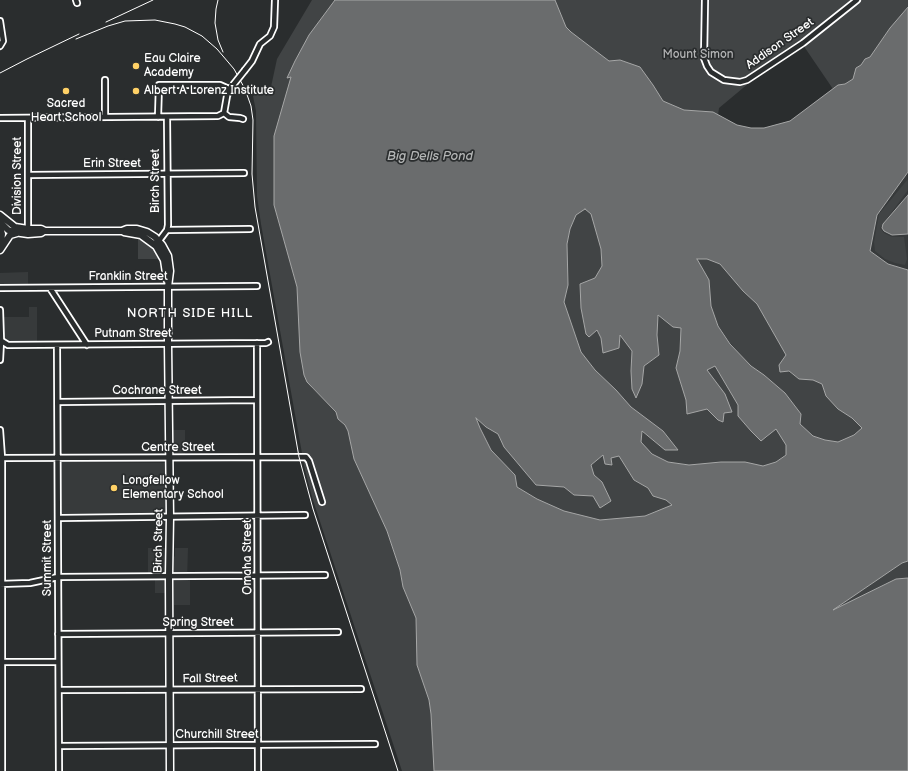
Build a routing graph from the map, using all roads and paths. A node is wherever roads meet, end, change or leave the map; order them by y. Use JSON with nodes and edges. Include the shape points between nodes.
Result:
{"nodes":[{"id":1,"x":275,"y":0,"type":"edge"},
{"id":2,"x":705,"y":0,"type":"edge"},
{"id":3,"x":857,"y":0,"type":"edge"},
{"id":4,"x":0,"y":21,"type":"edge"},
{"id":5,"x":1,"y":45,"type":"edge"},
{"id":6,"x":105,"y":80,"type":"dead end"},
{"id":7,"x":229,"y":89,"type":"junction"},
{"id":8,"x":224,"y":113,"type":"junction"},
{"id":9,"x":105,"y":117,"type":"junction"},
{"id":10,"x":158,"y":117,"type":"junction"},
{"id":11,"x":166,"y":117,"type":"junction"},
{"id":12,"x":0,"y":118,"type":"edge"},
{"id":13,"x":28,"y":118,"type":"junction"},
{"id":14,"x":243,"y":120,"type":"dead end"},
{"id":15,"x":244,"y":173,"type":"dead end"},
{"id":16,"x":167,"y":174,"type":"junction"},
{"id":17,"x":28,"y":175,"type":"junction"},
{"id":18,"x":0,"y":215,"type":"edge"},
{"id":19,"x":0,"y":222,"type":"edge"},
{"id":20,"x":0,"y":227,"type":"edge"},
{"id":21,"x":10,"y":227,"type":"junction"},
{"id":22,"x":167,"y":230,"type":"junction"},
{"id":23,"x":250,"y":230,"type":"dead end"},
{"id":24,"x":28,"y":231,"type":"junction"},
{"id":25,"x":20,"y":233,"type":"junction"},
{"id":26,"x":157,"y":243,"type":"junction"},
{"id":27,"x":0,"y":251,"type":"edge"},
{"id":28,"x":257,"y":286,"type":"dead end"},
{"id":29,"x":168,"y":287,"type":"junction"},
{"id":30,"x":0,"y":288,"type":"edge"},
{"id":31,"x":50,"y":288,"type":"junction"},
{"id":32,"x":0,"y":310,"type":"edge"},
{"id":33,"x":1,"y":340,"type":"edge"},
{"id":34,"x":268,"y":342,"type":"dead end"},
{"id":35,"x":168,"y":344,"type":"junction"},
{"id":36,"x":257,"y":344,"type":"junction"},
{"id":37,"x":57,"y":345,"type":"junction"},
{"id":38,"x":87,"y":345,"type":"junction"},
{"id":39,"x":0,"y":360,"type":"edge"},
{"id":40,"x":257,"y":400,"type":"junction"},
{"id":41,"x":169,"y":401,"type":"junction"},
{"id":42,"x":58,"y":402,"type":"junction"},
{"id":43,"x":0,"y":430,"type":"edge"},
{"id":44,"x":2,"y":458,"type":"junction"},
{"id":45,"x":58,"y":458,"type":"junction"},
{"id":46,"x":170,"y":458,"type":"junction"},
{"id":47,"x":258,"y":458,"type":"junction"},
{"id":48,"x":322,"y":502,"type":"dead end"},
{"id":49,"x":305,"y":515,"type":"dead end"},
{"id":50,"x":258,"y":516,"type":"junction"},
{"id":51,"x":170,"y":517,"type":"junction"},
{"id":52,"x":58,"y":518,"type":"junction"},
{"id":53,"x":258,"y":575,"type":"junction"},
{"id":54,"x":325,"y":575,"type":"dead end"},
{"id":55,"x":169,"y":576,"type":"junction"},
{"id":56,"x":58,"y":577,"type":"junction"},
{"id":57,"x":1,"y":584,"type":"edge"},
{"id":58,"x":258,"y":632,"type":"junction"},
{"id":59,"x":338,"y":632,"type":"dead end"},
{"id":60,"x":169,"y":633,"type":"junction"},
{"id":61,"x":58,"y":634,"type":"junction"},
{"id":62,"x":1,"y":662,"type":"edge"},
{"id":63,"x":58,"y":662,"type":"junction"},
{"id":64,"x":362,"y":688,"type":"dead end"},
{"id":65,"x":258,"y":689,"type":"junction"},
{"id":66,"x":59,"y":690,"type":"junction"},
{"id":67,"x":169,"y":690,"type":"junction"},
{"id":68,"x":375,"y":744,"type":"dead end"},
{"id":69,"x":170,"y":745,"type":"junction"},
{"id":70,"x":59,"y":746,"type":"junction"},
{"id":71,"x":258,"y":746,"type":"junction"},
{"id":72,"x":2,"y":771,"type":"edge"},
{"id":73,"x":59,"y":771,"type":"edge"},
{"id":74,"x":170,"y":771,"type":"edge"},
{"id":75,"x":258,"y":771,"type":"edge"}],
"edges":[{"from":1,"to":7,"type":"street","bridge":true,"via":[[274,27],[270,36],[260,44],[252,61]]},
{"from":2,"to":3,"type":"street","name":"Addison Street","via":[[704,58],[711,72],[732,82],[747,80],[803,42]]},
{"from":4,"to":5,"type":"street","via":[[3,41]]},
{"from":6,"to":9,"type":"street"},
{"from":7,"to":8,"type":"street"},
{"from":7,"to":10,"type":"street","via":[[220,85],[158,85]]},
{"from":8,"to":11,"type":"street","via":[[218,116]]},
{"from":8,"to":14,"type":"street","via":[[229,117]]},
{"from":9,"to":10,"type":"street"},
{"from":9,"to":13,"type":"street"},
{"from":10,"to":11,"type":"street"},
{"from":11,"to":16,"type":"street","name":"Birch Street"},
{"from":12,"to":13,"type":"street"},
{"from":13,"to":17,"type":"street","name":"Division Street"},
{"from":15,"to":16,"type":"street","name":"Erin Street"},
{"from":16,"to":17,"type":"street","name":"Erin Street"},
{"from":16,"to":22,"type":"street","name":"Birch Street"},
{"from":17,"to":24,"type":"street","name":"Division Street"},
{"from":18,"to":21,"type":"main road"},
{"from":19,"to":21,"type":"main road"},
{"from":20,"to":27,"type":"main road"},
{"from":21,"to":24,"type":"main road"},
{"from":21,"to":25,"type":"main road"},
{"from":21,"to":27,"type":"street"},
{"from":22,"to":23,"type":"street"},
{"from":22,"to":26,"type":"street","name":"Birch Street"},
{"from":24,"to":25,"type":"main road"},
{"from":24,"to":26,"type":"main road","via":[[122,231],[141,235]]},
{"from":25,"to":27,"type":"main road","via":[[10,235]]},
{"from":26,"to":29,"type":"main road","name":"Birch Street","via":[[164,260]]},
{"from":28,"to":29,"type":"street","name":"Franklin Street"},
{"from":29,"to":31,"type":"street","name":"Franklin Street"},
{"from":29,"to":35,"type":"main road","name":"Birch Street"},
{"from":30,"to":31,"type":"street","name":"Franklin Street"},
{"from":31,"to":38,"type":"street"},
{"from":32,"to":33,"type":"street"},
{"from":33,"to":37,"type":"street","name":"Putnam Street","via":[[8,345]]},
{"from":33,"to":39,"type":"street"},
{"from":34,"to":36,"type":"street","name":"Putnam Street"},
{"from":35,"to":36,"type":"street","name":"Putnam Street"},
{"from":35,"to":38,"type":"street","name":"Putnam Street"},
{"from":35,"to":41,"type":"main road","name":"Birch Street"},
{"from":36,"to":40,"type":"street","name":"Omaha Street"},
{"from":37,"to":38,"type":"street","name":"Putnam Street"},
{"from":37,"to":42,"type":"street","name":"Summit Street"},
{"from":40,"to":41,"type":"street","name":"Cochrane Street"},
{"from":40,"to":47,"type":"street","name":"Omaha Street"},
{"from":41,"to":42,"type":"street","name":"Cochrane Street"},
{"from":41,"to":46,"type":"main road","name":"Birch Street"},
{"from":42,"to":45,"type":"street","name":"Summit Street"},
{"from":43,"to":44,"type":"street"},
{"from":44,"to":45,"type":"street","name":"Centre Street"},
{"from":44,"to":57,"type":"street"},
{"from":45,"to":46,"type":"street","name":"Centre Street"},
{"from":45,"to":52,"type":"street","name":"Summit Street"},
{"from":46,"to":47,"type":"street","name":"Centre Street"},
{"from":46,"to":51,"type":"main road","name":"Birch Street"},
{"from":47,"to":48,"type":"street","name":"Centre Street","via":[[306,457]]},
{"from":47,"to":50,"type":"street","name":"Omaha Street"},
{"from":49,"to":50,"type":"street"},
{"from":50,"to":51,"type":"street"},
{"from":50,"to":53,"type":"street","name":"Omaha Street"},
{"from":51,"to":52,"type":"street"},
{"from":51,"to":55,"type":"main road","name":"Birch Street"},
{"from":52,"to":56,"type":"street","name":"Summit Street"},
{"from":53,"to":54,"type":"street"},
{"from":53,"to":55,"type":"street"},
{"from":53,"to":58,"type":"street","name":"Omaha Street"},
{"from":55,"to":56,"type":"street"},
{"from":55,"to":60,"type":"main road","name":"Birch Street"},
{"from":56,"to":57,"type":"street","via":[[30,583]]},
{"from":56,"to":61,"type":"street","name":"Summit Street"},
{"from":57,"to":62,"type":"street"},
{"from":58,"to":59,"type":"street","name":"Spring Street"},
{"from":58,"to":60,"type":"street","name":"Spring Street"},
{"from":58,"to":65,"type":"street","name":"Omaha Street"},
{"from":60,"to":61,"type":"street","name":"Spring Street"},
{"from":60,"to":67,"type":"main road","name":"Birch Street"},
{"from":61,"to":63,"type":"street","name":"Summit Street"},
{"from":62,"to":63,"type":"street"},
{"from":62,"to":72,"type":"street"},
{"from":63,"to":66,"type":"street","name":"Summit Street"},
{"from":64,"to":65,"type":"street","name":"Fall Street"},
{"from":65,"to":67,"type":"street","name":"Fall Street"},
{"from":65,"to":71,"type":"street","name":"Omaha Street"},
{"from":66,"to":67,"type":"street","name":"Fall Street"},
{"from":66,"to":70,"type":"street","name":"Summit Street"},
{"from":67,"to":69,"type":"main road","name":"Birch Street"},
{"from":68,"to":71,"type":"street","name":"Churchill Street"},
{"from":69,"to":70,"type":"street","name":"Churchill Street"},
{"from":69,"to":71,"type":"street","name":"Churchill Street"},
{"from":69,"to":74,"type":"main road","name":"Birch Street"},
{"from":70,"to":73,"type":"street","name":"Summit Street"},
{"from":71,"to":75,"type":"street","name":"Omaha Street"}]}
